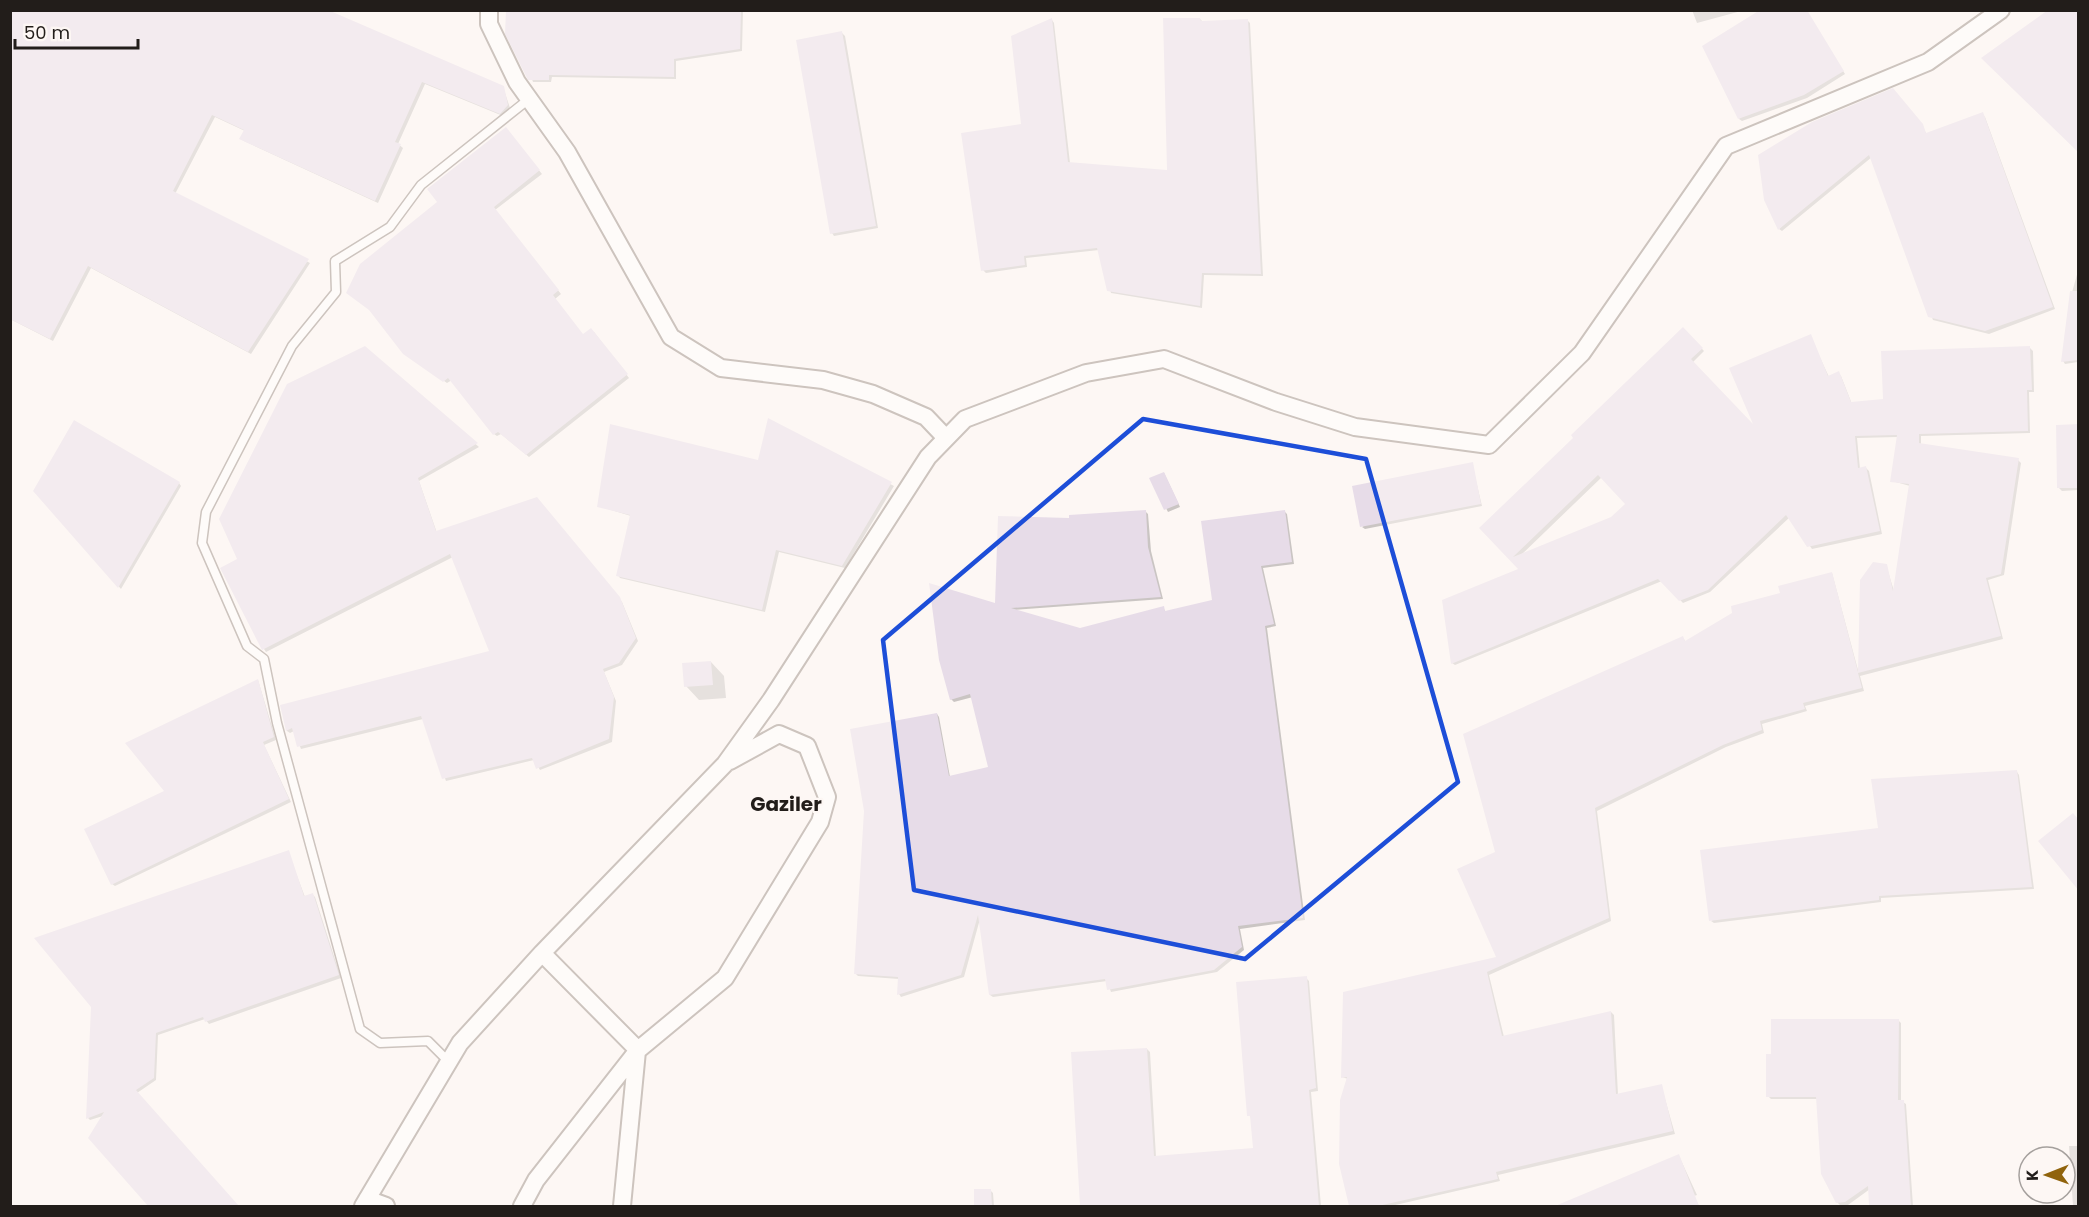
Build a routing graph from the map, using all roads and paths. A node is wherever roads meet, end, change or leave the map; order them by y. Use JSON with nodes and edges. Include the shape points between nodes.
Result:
{"nodes":[{"id":1,"x":489,"y":10,"type":"edge"},
{"id":2,"x":2001,"y":10,"type":"edge"},
{"id":3,"x":530,"y":99,"type":"junction"},
{"id":4,"x":946,"y":438,"type":"junction"},
{"id":5,"x":725,"y":764,"type":"junction"},
{"id":6,"x":542,"y":953,"type":"junction"},
{"id":7,"x":638,"y":1050,"type":"junction"},
{"id":8,"x":449,"y":1062,"type":"junction"},
{"id":9,"x":365,"y":1203,"type":"edge"},
{"id":10,"x":386,"y":1206,"type":"edge"},
{"id":11,"x":522,"y":1206,"type":"edge"},
{"id":12,"x":622,"y":1206,"type":"edge"}],
"edges":[{"from":1,"to":3,"type":"street","via":[[489,24],[517,82]]},
{"from":2,"to":4,"type":"street","via":[[1928,62],[1726,146],[1582,353],[1489,445],[1355,427],[1164,359],[1086,373],[965,419]]},
{"from":3,"to":4,"type":"street","via":[[567,152],[671,337],[721,368],[823,380],[873,394],[926,417]]},
{"from":3,"to":8,"type":"lane","via":[[421,185],[390,227],[335,261],[336,292],[292,346],[206,512],[202,543],[247,646],[264,659],[277,723],[360,1029],[380,1043],[428,1041]]},
{"from":4,"to":5,"type":"street","via":[[928,457],[771,700]]},
{"from":5,"to":6,"type":"street"},
{"from":5,"to":7,"type":"street","via":[[779,734],[807,746],[827,797],[820,822],[725,978]]},
{"from":6,"to":7,"type":"street"},
{"from":6,"to":8,"type":"street","via":[[460,1043]]},
{"from":7,"to":11,"type":"street","via":[[536,1180]]},
{"from":7,"to":12,"type":"street"},
{"from":8,"to":9,"type":"street"},
{"from":9,"to":10,"type":"street"}]}
